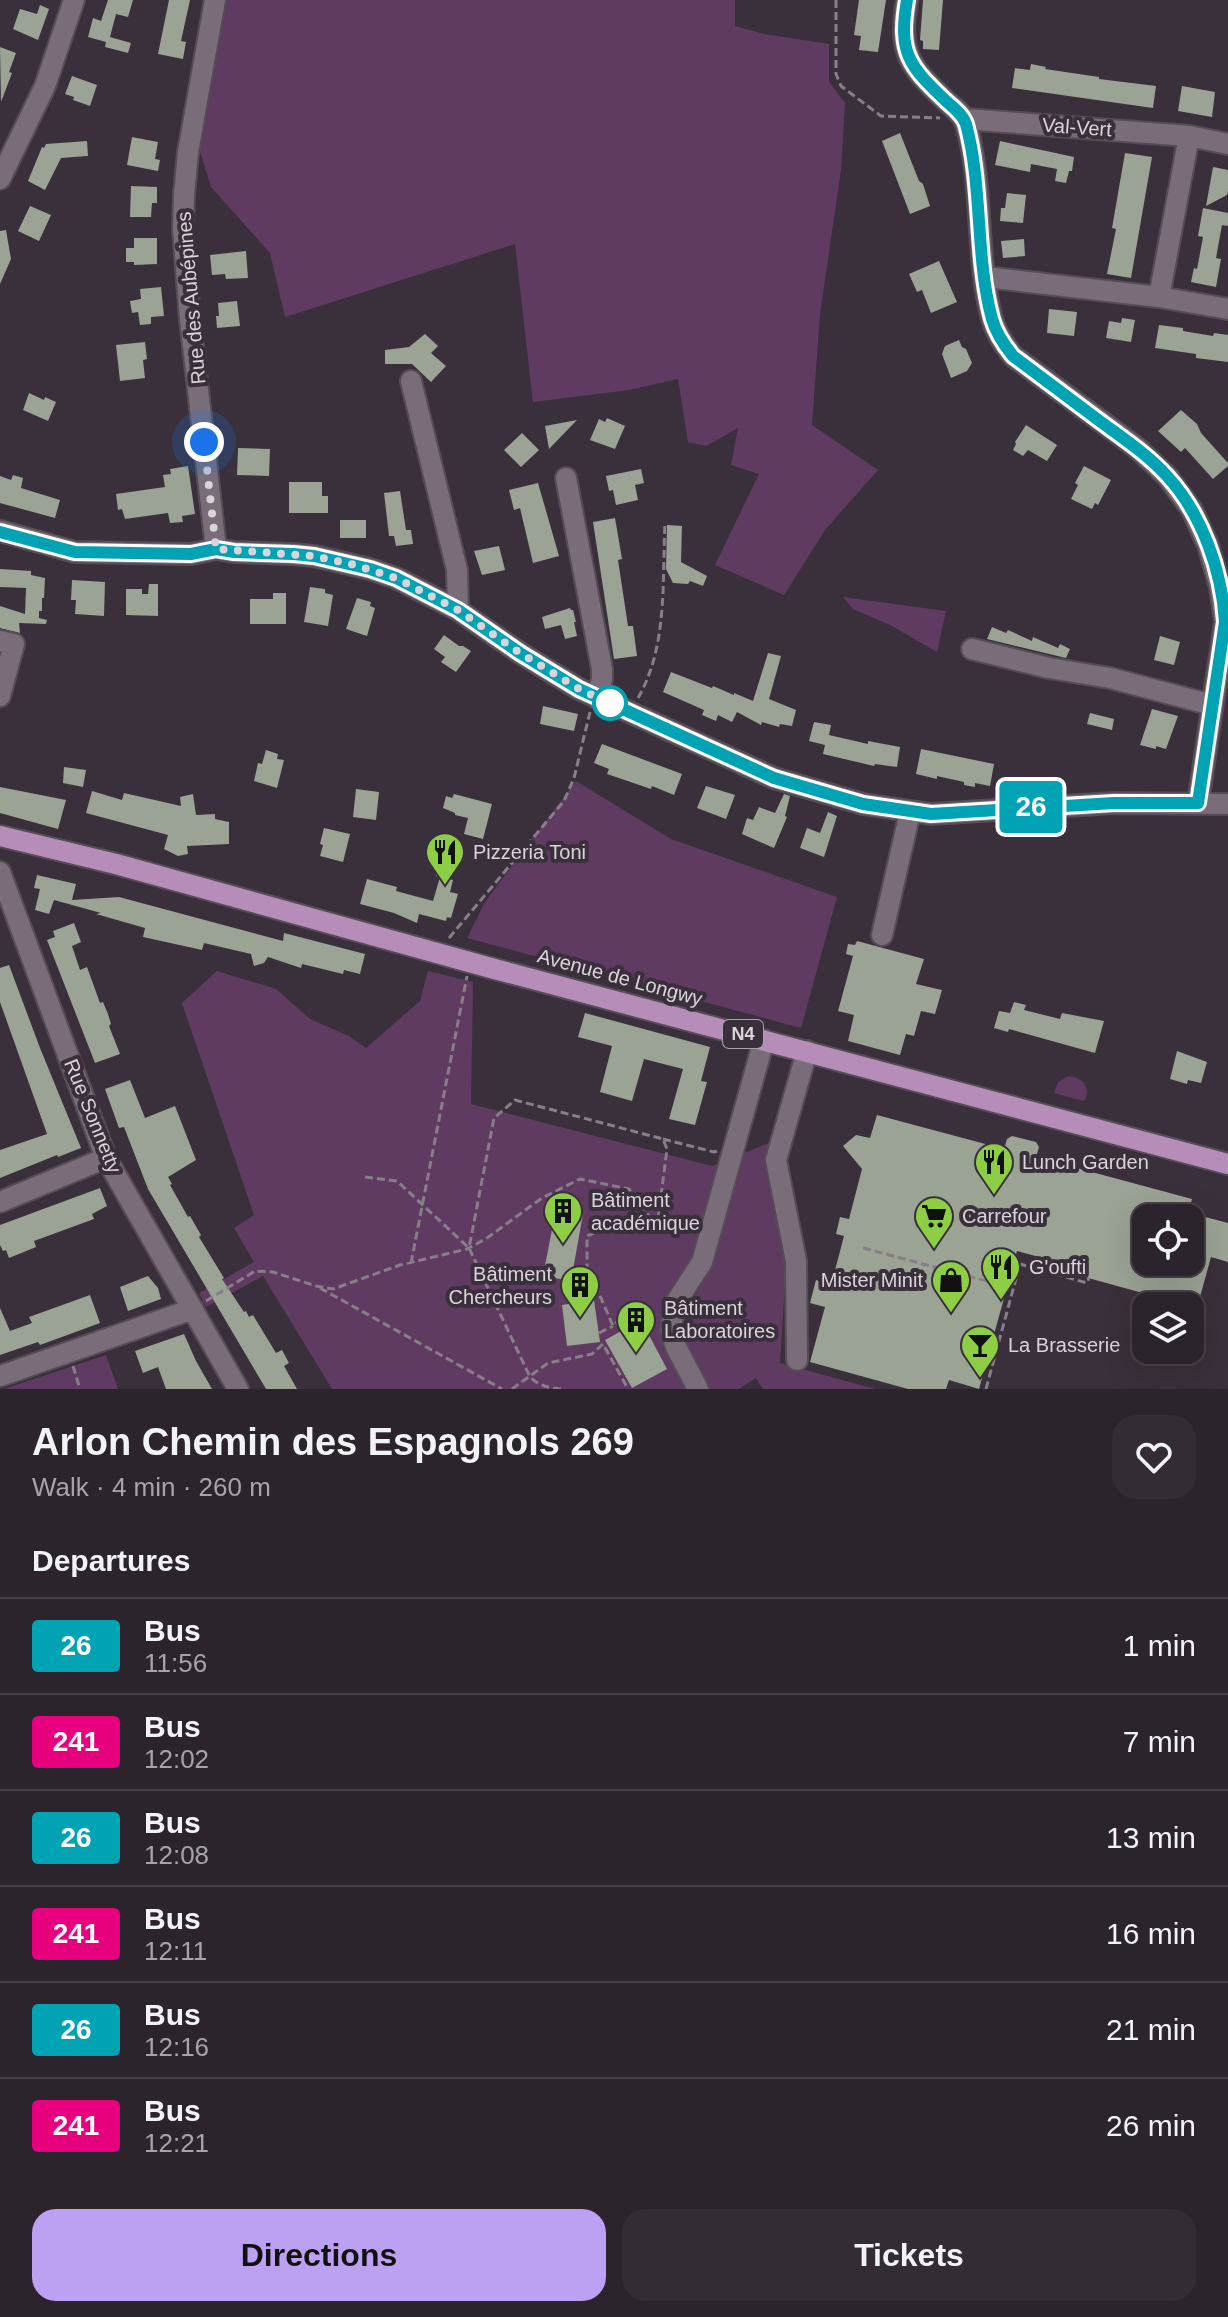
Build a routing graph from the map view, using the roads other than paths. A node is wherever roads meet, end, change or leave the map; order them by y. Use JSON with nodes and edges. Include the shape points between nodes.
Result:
{"nodes":[{"id":1,"x":74,"y":0,"type":"edge"},
{"id":2,"x":215,"y":0,"type":"edge"},
{"id":3,"x":907,"y":0,"type":"edge"},
{"id":4,"x":965,"y":119,"type":"junction"},
{"id":5,"x":1189,"y":136,"type":"junction"},
{"id":6,"x":1228,"y":144,"type":"edge"},
{"id":7,"x":0,"y":179,"type":"edge"},
{"id":8,"x":985,"y":277,"type":"junction"},
{"id":9,"x":1159,"y":297,"type":"junction"},
{"id":10,"x":1228,"y":309,"type":"edge"},
{"id":11,"x":411,"y":381,"type":"dead end"},
{"id":12,"x":566,"y":478,"type":"dead end"},
{"id":13,"x":0,"y":531,"type":"edge"},
{"id":14,"x":216,"y":549,"type":"junction"},
{"id":15,"x":1224,"y":588,"type":"edge"},
{"id":16,"x":458,"y":610,"type":"junction"},
{"id":17,"x":0,"y":641,"type":"edge"},
{"id":18,"x":972,"y":649,"type":"dead end"},
{"id":19,"x":0,"y":696,"type":"edge"},
{"id":20,"x":597,"y":698,"type":"junction"},
{"id":21,"x":1212,"y":705,"type":"junction"},
{"id":22,"x":1198,"y":803,"type":"junction"},
{"id":23,"x":1228,"y":804,"type":"edge"},
{"id":24,"x":910,"y":812,"type":"junction"},
{"id":25,"x":0,"y":836,"type":"edge"},
{"id":26,"x":0,"y":872,"type":"edge"},
{"id":27,"x":882,"y":935,"type":"dead end"},
{"id":28,"x":764,"y":1040,"type":"junction"},
{"id":29,"x":807,"y":1051,"type":"junction"},
{"id":30,"x":106,"y":1158,"type":"junction"},
{"id":31,"x":1228,"y":1164,"type":"edge"},
{"id":32,"x":0,"y":1202,"type":"edge"},
{"id":33,"x":193,"y":1309,"type":"junction"},
{"id":34,"x":797,"y":1360,"type":"dead end"},
{"id":35,"x":0,"y":1376,"type":"edge"},
{"id":36,"x":238,"y":1389,"type":"edge"},
{"id":37,"x":698,"y":1389,"type":"edge"}],
"edges":[{"from":1,"to":7,"type":"street","via":[[45,86]]},
{"from":2,"to":14,"type":"street","name":"Rue des Aubépines","via":[[188,152],[183,229]]},
{"from":3,"to":4,"type":"street","via":[[903,26],[908,59]]},
{"from":4,"to":5,"type":"street","name":"Val-Vert"},
{"from":4,"to":8,"type":"street"},
{"from":5,"to":6,"type":"street","name":"Val-Vert"},
{"from":5,"to":9,"type":"street"},
{"from":8,"to":9,"type":"street"},
{"from":8,"to":15,"type":"street","via":[[1001,341],[1013,356],[1168,477],[1192,510]]},
{"from":9,"to":10,"type":"street"},
{"from":11,"to":16,"type":"street","via":[[457,570]]},
{"from":12,"to":20,"type":"street","via":[[602,669]]},
{"from":13,"to":14,"type":"street","via":[[75,552],[191,554]]},
{"from":14,"to":16,"type":"street","via":[[351,564],[396,578]]},
{"from":15,"to":21,"type":"street","via":[[1225,622]]},
{"from":16,"to":20,"type":"street","via":[[550,673]]},
{"from":17,"to":19,"type":"street","via":[[14,644]]},
{"from":18,"to":21,"type":"street"},
{"from":20,"to":24,"type":"street","via":[[774,778]]},
{"from":21,"to":22,"type":"street"},
{"from":22,"to":23,"type":"street"},
{"from":22,"to":24,"type":"street"},
{"from":24,"to":27,"type":"street"},
{"from":25,"to":28,"type":"main road","name":"Avenue de Longwy","number":"N4"},
{"from":26,"to":30,"type":"street","name":"Rue Sonnetty"},
{"from":28,"to":29,"type":"main road","name":"Avenue de Longwy","number":"N4"},
{"from":28,"to":37,"type":"street","via":[[702,1262],[674,1305],[671,1331]]},
{"from":29,"to":31,"type":"main road","name":"Avenue de Longwy","number":"N4"},
{"from":29,"to":34,"type":"street","via":[[776,1160],[796,1261]]},
{"from":30,"to":32,"type":"street"},
{"from":30,"to":33,"type":"street","name":"Rue Sonnetty"},
{"from":33,"to":35,"type":"street"},
{"from":33,"to":36,"type":"street","name":"Rue Sonnetty"}]}
